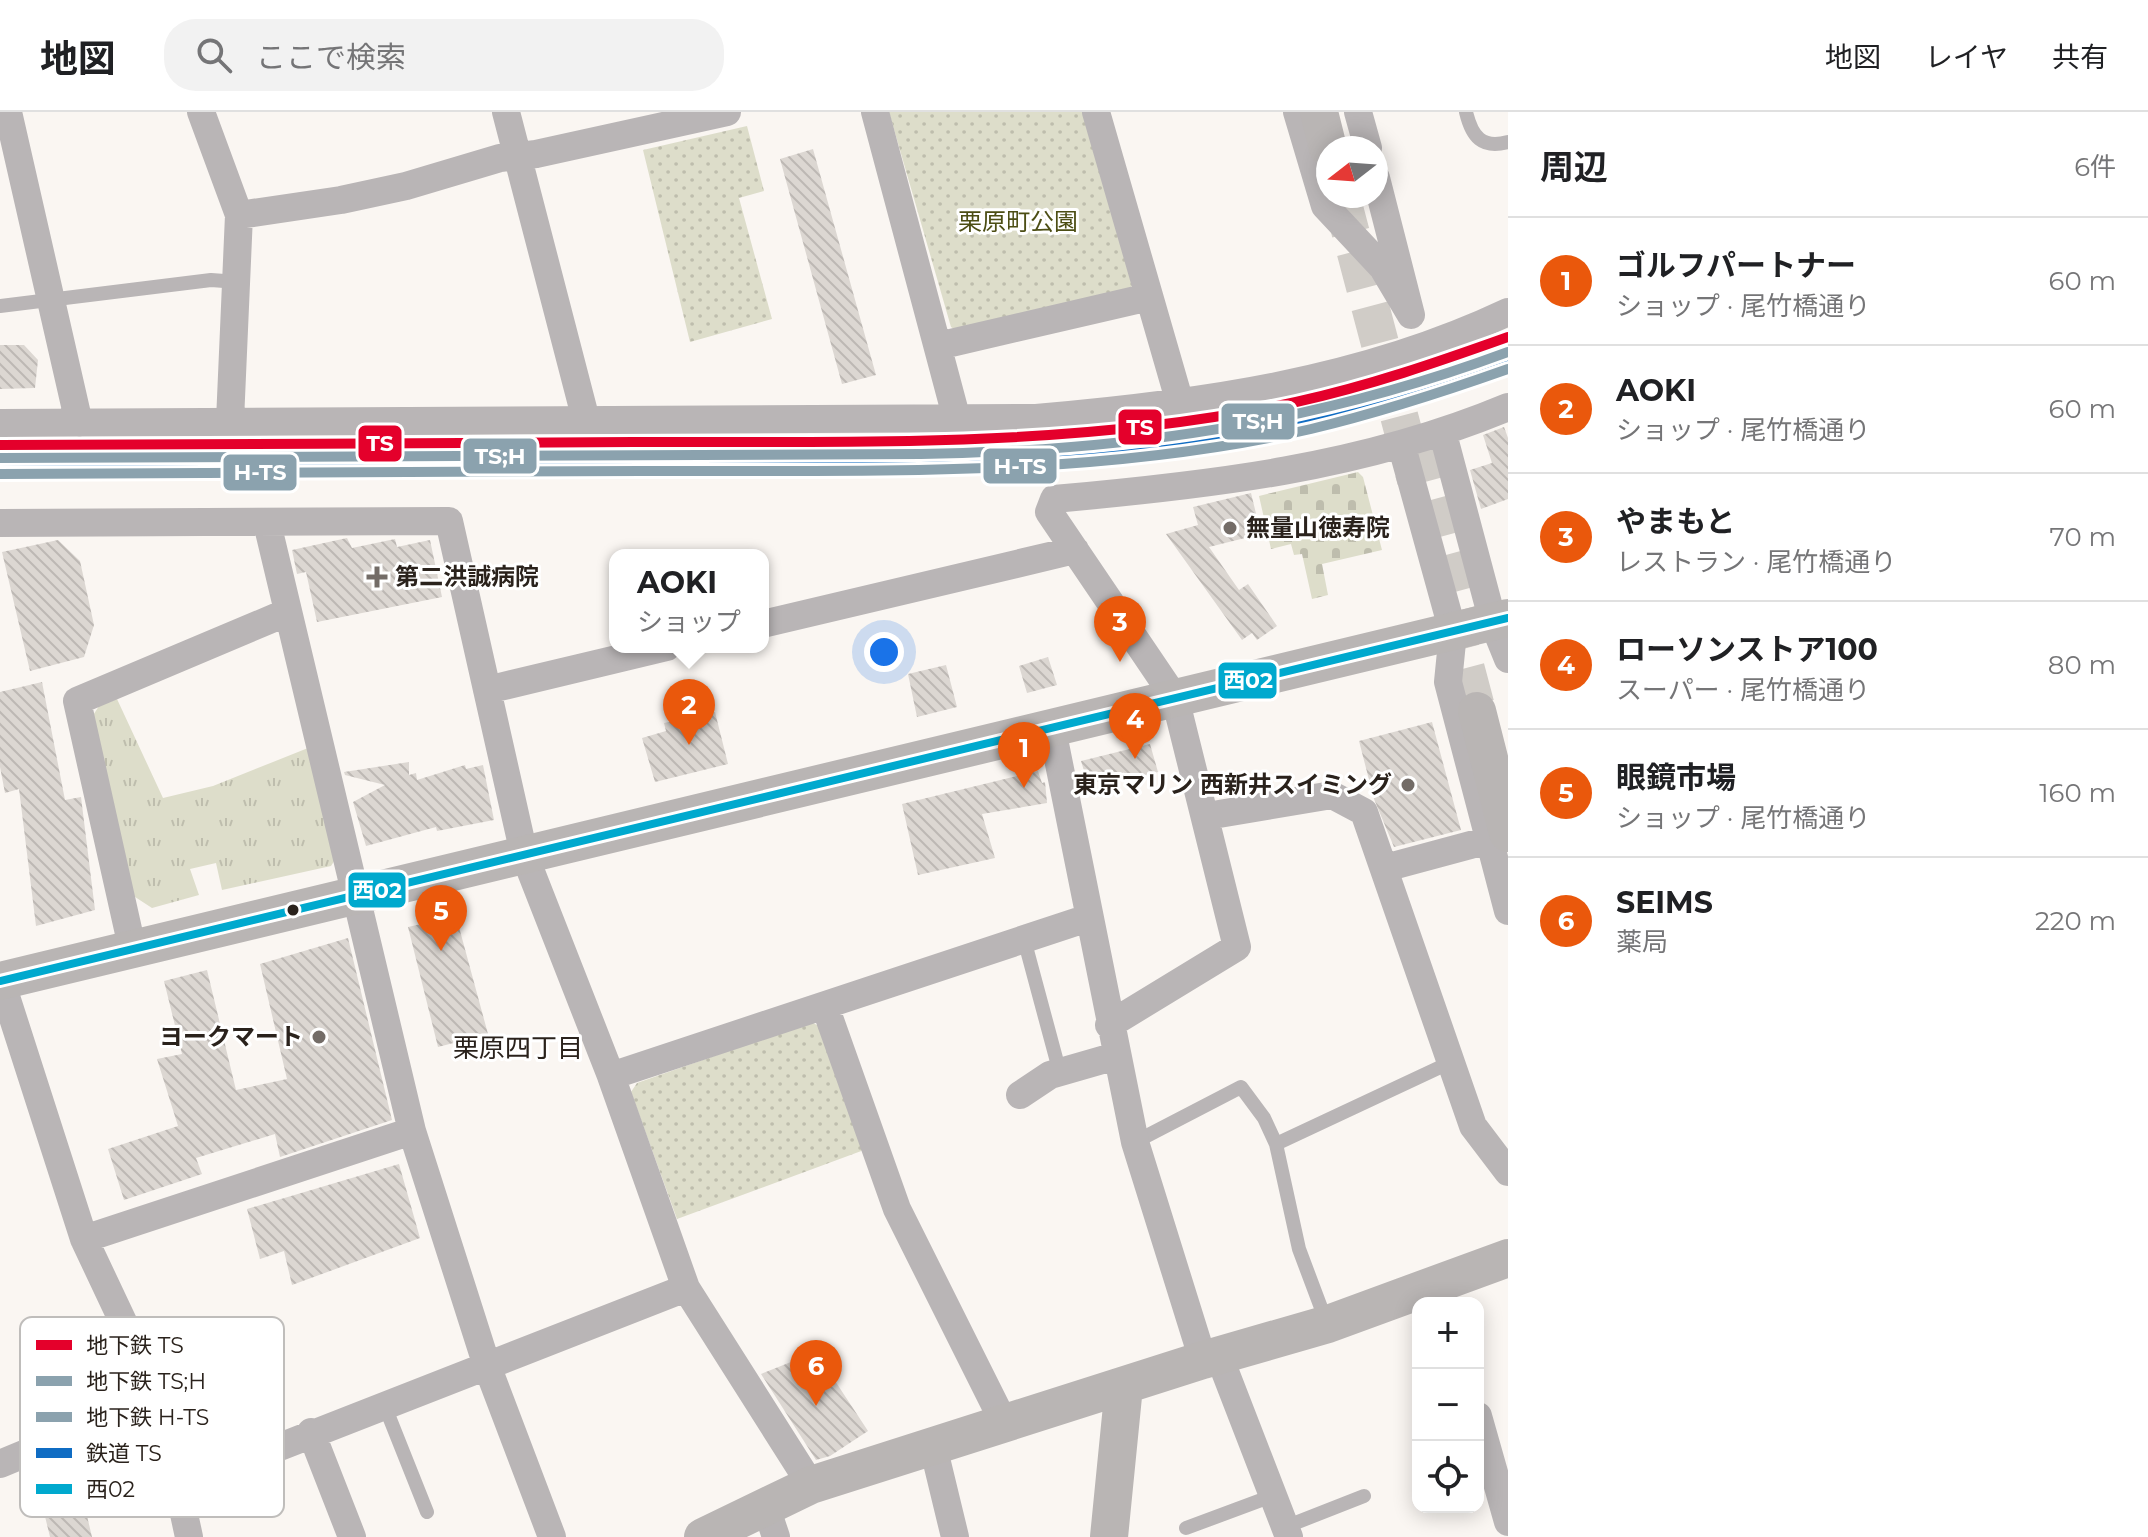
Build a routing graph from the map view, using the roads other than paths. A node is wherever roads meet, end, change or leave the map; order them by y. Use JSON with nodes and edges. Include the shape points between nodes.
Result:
{"nodes":[{"id":1,"x":8,"y":112,"type":"edge"},
{"id":2,"x":201,"y":112,"type":"edge"},
{"id":3,"x":506,"y":112,"type":"edge"},
{"id":4,"x":727,"y":112,"type":"edge"},
{"id":5,"x":875,"y":112,"type":"edge"},
{"id":6,"x":1096,"y":112,"type":"edge"},
{"id":7,"x":1297,"y":112,"type":"edge"},
{"id":8,"x":1319,"y":112,"type":"edge"},
{"id":9,"x":1339,"y":112,"type":"edge"},
{"id":10,"x":1358,"y":112,"type":"edge"},
{"id":11,"x":1466,"y":112,"type":"edge"},
{"id":12,"x":1325,"y":136,"type":"edge"},
{"id":13,"x":1345,"y":136,"type":"edge"},
{"id":14,"x":1365,"y":136,"type":"edge"},
{"id":15,"x":1508,"y":142,"type":"edge"},
{"id":16,"x":518,"y":155,"type":"junction"},
{"id":17,"x":1384,"y":208,"type":"edge"},
{"id":18,"x":239,"y":215,"type":"junction"},
{"id":19,"x":238,"y":282,"type":"junction"},
{"id":20,"x":1149,"y":297,"type":"junction"},
{"id":21,"x":49,"y":298,"type":"junction"},
{"id":22,"x":0,"y":306,"type":"edge"},
{"id":23,"x":1508,"y":312,"type":"edge"},
{"id":24,"x":1411,"y":315,"type":"junction"},
{"id":25,"x":938,"y":346,"type":"junction"},
{"id":26,"x":1421,"y":347,"type":"junction"},
{"id":27,"x":1180,"y":403,"type":"junction"},
{"id":28,"x":1508,"y":407,"type":"edge"},
{"id":29,"x":956,"y":416,"type":"junction"},
{"id":30,"x":586,"y":420,"type":"junction"},
{"id":31,"x":230,"y":421,"type":"junction"},
{"id":32,"x":0,"y":423,"type":"edge"},
{"id":33,"x":79,"y":423,"type":"junction"},
{"id":34,"x":1443,"y":434,"type":"junction"},
{"id":35,"x":1402,"y":447,"type":"junction"},
{"id":36,"x":0,"y":523,"type":"edge"},
{"id":37,"x":267,"y":523,"type":"junction"},
{"id":38,"x":1075,"y":550,"type":"junction"},
{"id":39,"x":288,"y":612,"type":"junction"},
{"id":40,"x":1501,"y":620,"type":"edge"},
{"id":41,"x":769,"y":623,"type":"edge"},
{"id":42,"x":1453,"y":632,"type":"junction"},
{"id":43,"x":642,"y":653,"type":"edge"},
{"id":44,"x":1508,"y":659,"type":"edge"},
{"id":45,"x":487,"y":690,"type":"junction"},
{"id":46,"x":1175,"y":698,"type":"junction"},
{"id":47,"x":1494,"y":719,"type":"tunnel mouth"},
{"id":48,"x":1052,"y":729,"type":"junction"},
{"id":49,"x":1207,"y":816,"type":"junction"},
{"id":50,"x":1498,"y":836,"type":"edge"},
{"id":51,"x":524,"y":854,"type":"junction"},
{"id":52,"x":1385,"y":868,"type":"junction"},
{"id":53,"x":357,"y":894,"type":"junction"},
{"id":54,"x":1508,"y":911,"type":"edge"},
{"id":55,"x":1088,"y":918,"type":"junction"},
{"id":56,"x":1024,"y":939,"type":"junction"},
{"id":57,"x":132,"y":947,"type":"junction"},
{"id":58,"x":1,"y":981,"type":"edge"},
{"id":59,"x":825,"y":1006,"type":"junction"},
{"id":60,"x":1109,"y":1025,"type":"junction"},
{"id":61,"x":1116,"y":1056,"type":"junction"},
{"id":62,"x":1449,"y":1063,"type":"junction"},
{"id":63,"x":1060,"y":1073,"type":"junction"},
{"id":64,"x":611,"y":1076,"type":"junction"},
{"id":65,"x":1020,"y":1095,"type":"dead end"},
{"id":66,"x":412,"y":1131,"type":"junction"},
{"id":67,"x":1135,"y":1142,"type":"junction"},
{"id":68,"x":1276,"y":1144,"type":"junction"},
{"id":69,"x":1508,"y":1172,"type":"edge"},
{"id":70,"x":84,"y":1239,"type":"junction"},
{"id":71,"x":1508,"y":1258,"type":"edge"},
{"id":72,"x":686,"y":1288,"type":"junction"},
{"id":73,"x":1442,"y":1292,"type":"edge"},
{"id":74,"x":121,"y":1317,"type":"edge"},
{"id":75,"x":1328,"y":1324,"type":"junction"},
{"id":76,"x":1211,"y":1358,"type":"junction"},
{"id":77,"x":486,"y":1363,"type":"junction"},
{"id":78,"x":1124,"y":1386,"type":"junction"},
{"id":79,"x":384,"y":1404,"type":"junction"},
{"id":80,"x":1004,"y":1423,"type":"junction"},
{"id":81,"x":311,"y":1432,"type":"junction"},
{"id":82,"x":1484,"y":1437,"type":"edge"},
{"id":83,"x":284,"y":1443,"type":"edge"},
{"id":84,"x":933,"y":1446,"type":"junction"},
{"id":85,"x":20,"y":1456,"type":"edge"},
{"id":86,"x":0,"y":1464,"type":"edge"},
{"id":87,"x":811,"y":1485,"type":"junction"},
{"id":88,"x":1272,"y":1496,"type":"junction"},
{"id":89,"x":1364,"y":1496,"type":"dead end"},
{"id":90,"x":427,"y":1512,"type":"dead end"},
{"id":91,"x":185,"y":1517,"type":"edge"},
{"id":92,"x":771,"y":1522,"type":"edge"},
{"id":93,"x":1508,"y":1522,"type":"edge"},
{"id":94,"x":1186,"y":1528,"type":"dead end"},
{"id":95,"x":1287,"y":1532,"type":"edge"},
{"id":96,"x":189,"y":1537,"type":"edge"},
{"id":97,"x":352,"y":1537,"type":"edge"},
{"id":98,"x":552,"y":1537,"type":"edge"},
{"id":99,"x":703,"y":1537,"type":"edge"},
{"id":100,"x":955,"y":1537,"type":"edge"},
{"id":101,"x":1109,"y":1537,"type":"edge"}],
"edges":[{"from":1,"to":21,"type":"street"},
{"from":2,"to":18,"type":"street"},
{"from":3,"to":16,"type":"street"},
{"from":4,"to":16,"type":"street"},
{"from":5,"to":25,"type":"street"},
{"from":6,"to":20,"type":"street"},
{"from":7,"to":24,"type":"street","via":[[1325,206],[1383,268]]},
{"from":8,"to":12,"type":"main road"},
{"from":9,"to":13,"type":"main road"},
{"from":10,"to":14,"type":"street"},
{"from":11,"to":15,"type":"lane","via":[[1482,143]]},
{"from":16,"to":18,"type":"street","via":[[367,194]]},
{"from":16,"to":30,"type":"street"},
{"from":17,"to":24,"type":"street"},
{"from":18,"to":19,"type":"street"},
{"from":19,"to":21,"type":"lane","via":[[211,280]]},
{"from":19,"to":31,"type":"street"},
{"from":20,"to":25,"type":"street"},
{"from":20,"to":27,"type":"street"},
{"from":21,"to":22,"type":"lane"},
{"from":21,"to":33,"type":"street"},
{"from":23,"to":26,"type":"street"},
{"from":24,"to":26,"type":"street"},
{"from":25,"to":29,"type":"street"},
{"from":26,"to":27,"type":"street","via":[[1294,384]]},
{"from":27,"to":29,"type":"street","via":[[1036,418]]},
{"from":28,"to":34,"type":"street"},
{"from":29,"to":30,"type":"street"},
{"from":30,"to":31,"type":"street"},
{"from":31,"to":33,"type":"street"},
{"from":32,"to":33,"type":"street"},
{"from":34,"to":35,"type":"street"},
{"from":34,"to":40,"type":"street"},
{"from":35,"to":38,"type":"street","via":[[1291,472],[1054,499],[1049,512]]},
{"from":35,"to":42,"type":"street"},
{"from":36,"to":37,"type":"street"},
{"from":37,"to":39,"type":"street"},
{"from":37,"to":45,"type":"street","via":[[449,521]]},
{"from":38,"to":41,"type":"street"},
{"from":38,"to":46,"type":"street"},
{"from":39,"to":53,"type":"street"},
{"from":39,"to":57,"type":"street","via":[[77,701]]},
{"from":40,"to":42,"type":"main road"},
{"from":40,"to":44,"type":"street"},
{"from":42,"to":46,"type":"main road"},
{"from":42,"to":50,"type":"street","via":[[1448,682]]},
{"from":43,"to":45,"type":"street"},
{"from":45,"to":51,"type":"street"},
{"from":46,"to":48,"type":"main road"},
{"from":46,"to":49,"type":"street"},
{"from":47,"to":50,"type":"main road"},
{"from":48,"to":51,"type":"main road"},
{"from":48,"to":55,"type":"street"},
{"from":49,"to":52,"type":"street","via":[[1332,795],[1364,812]]},
{"from":49,"to":60,"type":"street","via":[[1237,947]]},
{"from":50,"to":52,"type":"street"},
{"from":50,"to":54,"type":"street"},
{"from":51,"to":53,"type":"main road"},
{"from":51,"to":64,"type":"street"},
{"from":52,"to":62,"type":"street"},
{"from":53,"to":57,"type":"main road"},
{"from":53,"to":66,"type":"street"},
{"from":55,"to":56,"type":"street"},
{"from":55,"to":60,"type":"street"},
{"from":56,"to":59,"type":"street"},
{"from":56,"to":63,"type":"lane"},
{"from":57,"to":58,"type":"main road"},
{"from":58,"to":70,"type":"street"},
{"from":59,"to":64,"type":"street"},
{"from":59,"to":80,"type":"street","via":[[897,1209]]},
{"from":60,"to":61,"type":"street"},
{"from":61,"to":63,"type":"street"},
{"from":61,"to":67,"type":"street"},
{"from":62,"to":68,"type":"lane"},
{"from":62,"to":69,"type":"street","via":[[1473,1126]]},
{"from":63,"to":65,"type":"street"},
{"from":64,"to":72,"type":"street"},
{"from":66,"to":70,"type":"street"},
{"from":66,"to":77,"type":"street"},
{"from":67,"to":68,"type":"lane","via":[[1241,1087]]},
{"from":67,"to":76,"type":"street"},
{"from":68,"to":75,"type":"lane","via":[[1299,1249]]},
{"from":70,"to":74,"type":"street"},
{"from":71,"to":73,"type":"main road"},
{"from":72,"to":77,"type":"street"},
{"from":72,"to":87,"type":"street"},
{"from":73,"to":75,"type":"main road"},
{"from":75,"to":76,"type":"main road"},
{"from":76,"to":78,"type":"main road"},
{"from":76,"to":88,"type":"street"},
{"from":77,"to":79,"type":"street"},
{"from":77,"to":98,"type":"street"},
{"from":78,"to":80,"type":"main road"},
{"from":78,"to":101,"type":"main road"},
{"from":79,"to":81,"type":"street"},
{"from":79,"to":90,"type":"lane"},
{"from":80,"to":84,"type":"main road"},
{"from":81,"to":83,"type":"street"},
{"from":81,"to":97,"type":"street"},
{"from":82,"to":93,"type":"street"},
{"from":84,"to":87,"type":"main road"},
{"from":84,"to":100,"type":"street"},
{"from":85,"to":86,"type":"street"},
{"from":87,"to":92,"type":"main road"},
{"from":88,"to":94,"type":"lane"},
{"from":88,"to":95,"type":"street"},
{"from":89,"to":95,"type":"lane"},
{"from":91,"to":96,"type":"street"},
{"from":92,"to":99,"type":"main road"}]}
